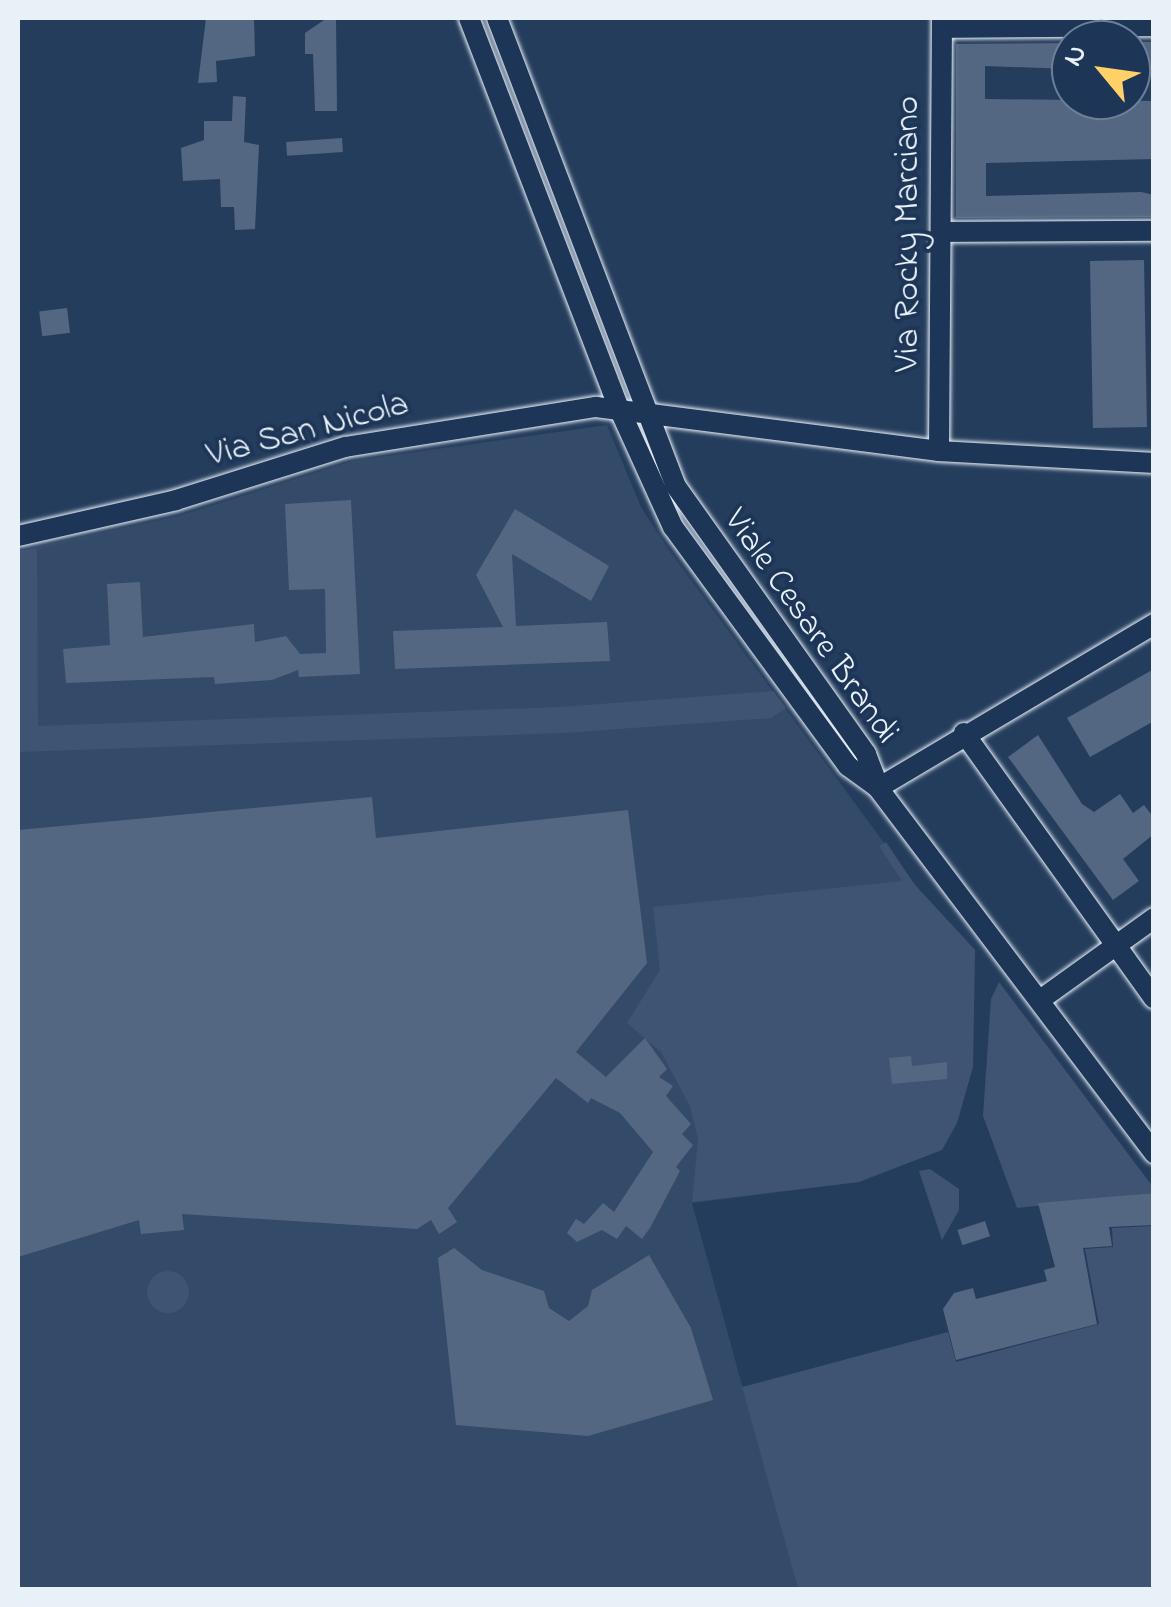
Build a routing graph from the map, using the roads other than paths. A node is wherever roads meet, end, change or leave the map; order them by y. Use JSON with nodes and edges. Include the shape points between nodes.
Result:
{"nodes":[{"id":1,"x":469,"y":18,"type":"edge"},
{"id":2,"x":496,"y":18,"type":"edge"},
{"id":3,"x":942,"y":23,"type":"edge"},
{"id":4,"x":1154,"y":26,"type":"edge"},
{"id":5,"x":1154,"y":231,"type":"edge"},
{"id":6,"x":941,"y":232,"type":"junction"},
{"id":7,"x":618,"y":406,"type":"junction"},
{"id":8,"x":644,"y":410,"type":"junction"},
{"id":9,"x":939,"y":451,"type":"junction"},
{"id":10,"x":1154,"y":462,"type":"edge"},
{"id":11,"x":18,"y":536,"type":"edge"},
{"id":12,"x":1154,"y":624,"type":"edge"},
{"id":13,"x":964,"y":733,"type":"junction"},
{"id":14,"x":878,"y":788,"type":"junction"},
{"id":15,"x":1154,"y":918,"type":"edge"},
{"id":16,"x":1116,"y":946,"type":"junction"},
{"id":17,"x":1154,"y":998,"type":"edge"},
{"id":18,"x":1040,"y":1000,"type":"junction"},
{"id":19,"x":1154,"y":1154,"type":"edge"}],
"edges":[{"from":1,"to":7,"type":"street","name":"Viale Cesare Brandi"},
{"from":2,"to":8,"type":"street","name":"Viale Cesare Brandi"},
{"from":3,"to":4,"type":"street"},
{"from":3,"to":6,"type":"street","name":"Via Rocky Marciano"},
{"from":5,"to":6,"type":"street"},
{"from":6,"to":9,"type":"street","name":"Via Rocky Marciano"},
{"from":7,"to":8,"type":"street","name":"Via San Nicola"},
{"from":7,"to":11,"type":"street","name":"Via San Nicola","via":[[345,447],[176,500]]},
{"from":7,"to":14,"type":"street","name":"Viale Cesare Brandi","via":[[654,491],[692,554],[848,766]]},
{"from":8,"to":9,"type":"street"},
{"from":8,"to":14,"type":"street","name":"Viale Cesare Brandi","via":[[688,510],[866,754]]},
{"from":9,"to":10,"type":"street"},
{"from":12,"to":13,"type":"street"},
{"from":13,"to":14,"type":"street"},
{"from":13,"to":16,"type":"street"},
{"from":14,"to":18,"type":"street"},
{"from":15,"to":16,"type":"street"},
{"from":16,"to":17,"type":"street"},
{"from":16,"to":18,"type":"street"},
{"from":18,"to":19,"type":"street"}]}
